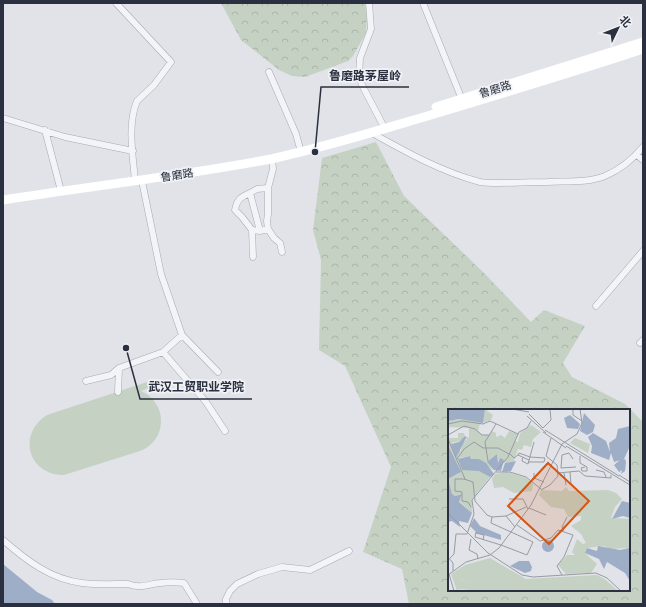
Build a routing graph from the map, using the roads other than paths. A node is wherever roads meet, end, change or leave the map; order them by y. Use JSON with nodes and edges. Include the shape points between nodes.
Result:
{"nodes":[{"id":1,"x":116,"y":3,"type":"edge"},
{"id":2,"x":369,"y":3,"type":"edge"},
{"id":3,"x":423,"y":3,"type":"edge"},
{"id":4,"x":643,"y":42,"type":"edge"},
{"id":5,"x":643,"y":49,"type":"edge"},
{"id":6,"x":269,"y":72,"type":"dead end"},
{"id":7,"x":463,"y":102,"type":"junction"},
{"id":8,"x":3,"y":118,"type":"edge"},
{"id":9,"x":384,"y":127,"type":"junction"},
{"id":10,"x":44,"y":130,"type":"junction"},
{"id":11,"x":372,"y":133,"type":"junction"},
{"id":12,"x":348,"y":139,"type":"junction"},
{"id":13,"x":643,"y":147,"type":"edge"},
{"id":14,"x":133,"y":151,"type":"junction"},
{"id":15,"x":301,"y":152,"type":"junction"},
{"id":16,"x":637,"y":154,"type":"junction"},
{"id":17,"x":272,"y":158,"type":"junction"},
{"id":18,"x":643,"y":160,"type":"edge"},
{"id":19,"x":138,"y":181,"type":"junction"},
{"id":20,"x":268,"y":188,"type":"junction"},
{"id":21,"x":61,"y":191,"type":"junction"},
{"id":22,"x":250,"y":193,"type":"junction"},
{"id":23,"x":3,"y":200,"type":"edge"},
{"id":24,"x":268,"y":228,"type":"junction"},
{"id":25,"x":252,"y":230,"type":"junction"},
{"id":26,"x":260,"y":231,"type":"junction"},
{"id":27,"x":643,"y":251,"type":"edge"},
{"id":28,"x":282,"y":252,"type":"dead end"},
{"id":29,"x":253,"y":256,"type":"dead end"},
{"id":30,"x":596,"y":306,"type":"dead end"},
{"id":31,"x":182,"y":336,"type":"junction"},
{"id":32,"x":163,"y":352,"type":"junction"},
{"id":33,"x":120,"y":368,"type":"junction"},
{"id":34,"x":218,"y":372,"type":"dead end"},
{"id":35,"x":86,"y":381,"type":"dead end"},
{"id":36,"x":118,"y":392,"type":"dead end"},
{"id":37,"x":225,"y":431,"type":"dead end"},
{"id":38,"x":3,"y":540,"type":"edge"},
{"id":39,"x":349,"y":551,"type":"dead end"},
{"id":40,"x":197,"y":604,"type":"edge"},
{"id":41,"x":226,"y":604,"type":"edge"}],
"edges":[{"from":1,"to":14,"type":"street","via":[[171,62],[158,80],[137,101],[133,117]]},
{"from":2,"to":9,"type":"street","via":[[371,29],[360,58],[360,76],[362,85]]},
{"from":3,"to":7,"type":"street"},
{"from":4,"to":7,"type":"street","name":"鲁磨路"},
{"from":5,"to":7,"type":"street","name":"鲁磨路"},
{"from":6,"to":15,"type":"street","via":[[296,134]]},
{"from":7,"to":9,"type":"street","name":"鲁磨路"},
{"from":8,"to":10,"type":"street"},
{"from":9,"to":11,"type":"street","name":"鲁磨路"},
{"from":9,"to":12,"type":"street","name":"鲁磨路"},
{"from":10,"to":14,"type":"street"},
{"from":10,"to":21,"type":"street"},
{"from":11,"to":12,"type":"street","name":"鲁磨路"},
{"from":11,"to":16,"type":"street","via":[[439,167],[482,182],[564,181],[603,177]]},
{"from":12,"to":15,"type":"street","name":"鲁磨路"},
{"from":13,"to":16,"type":"street"},
{"from":14,"to":19,"type":"street"},
{"from":15,"to":17,"type":"street","name":"鲁磨路"},
{"from":16,"to":18,"type":"street"},
{"from":17,"to":19,"type":"street","name":"鲁磨路"},
{"from":17,"to":20,"type":"street","via":[[273,169]]},
{"from":19,"to":21,"type":"street","name":"鲁磨路"},
{"from":19,"to":31,"type":"street","via":[[161,274]]},
{"from":20,"to":22,"type":"street"},
{"from":20,"to":24,"type":"street"},
{"from":21,"to":23,"type":"street","name":"鲁磨路"},
{"from":22,"to":25,"type":"street","via":[[240,198],[235,210]]},
{"from":22,"to":26,"type":"street"},
{"from":24,"to":26,"type":"street"},
{"from":24,"to":28,"type":"street","via":[[280,244]]},
{"from":25,"to":26,"type":"street"},
{"from":25,"to":29,"type":"street"},
{"from":27,"to":30,"type":"street"},
{"from":31,"to":32,"type":"street"},
{"from":31,"to":34,"type":"street"},
{"from":32,"to":33,"type":"street"},
{"from":32,"to":37,"type":"street","via":[[206,402]]},
{"from":33,"to":35,"type":"street","via":[[111,375]]},
{"from":33,"to":36,"type":"street"},
{"from":38,"to":40,"type":"street","via":[[35,566],[66,579],[82,583],[128,584],[134,587],[184,583]]},
{"from":39,"to":41,"type":"street","via":[[310,570],[282,567],[258,574],[237,584],[230,591]]}]}
